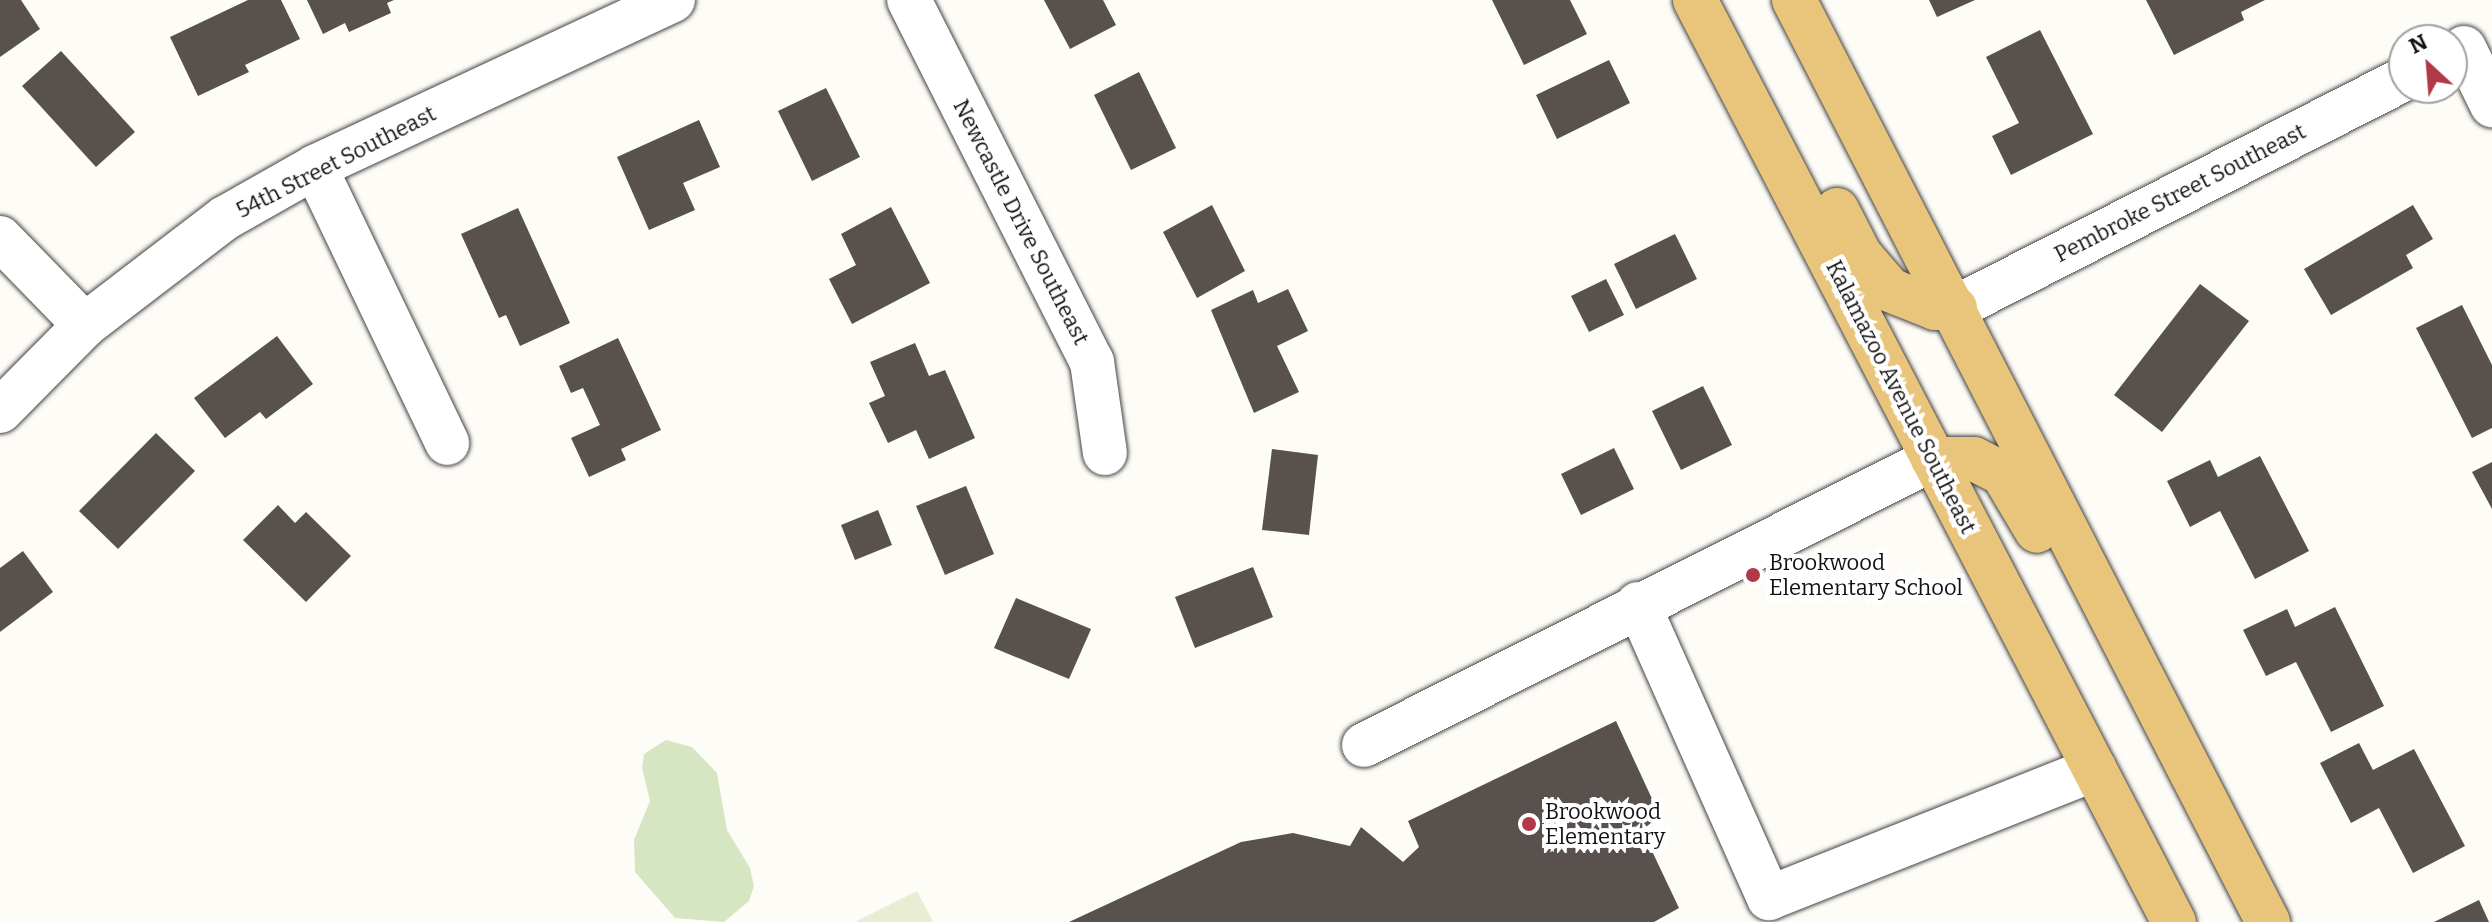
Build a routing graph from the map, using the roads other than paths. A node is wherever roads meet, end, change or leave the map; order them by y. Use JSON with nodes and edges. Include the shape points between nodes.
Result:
{"nodes":[{"id":1,"x":673,"y":0,"type":"edge"},
{"id":2,"x":909,"y":0,"type":"edge"},
{"id":3,"x":1794,"y":0,"type":"edge"},
{"id":4,"x":1702,"y":14,"type":"edge"},
{"id":5,"x":2469,"y":46,"type":"edge"},
{"id":6,"x":2388,"y":87,"type":"edge"},
{"id":7,"x":2492,"y":105,"type":"edge"},
{"id":8,"x":315,"y":167,"type":"junction"},
{"id":9,"x":0,"y":238,"type":"edge"},
{"id":10,"x":1955,"y":308,"type":"junction"},
{"id":11,"x":85,"y":325,"type":"junction"},
{"id":12,"x":0,"y":411,"type":"edge"},
{"id":13,"x":447,"y":443,"type":"dead end"},
{"id":14,"x":1105,"y":453,"type":"dead end"},
{"id":15,"x":1933,"y":459,"type":"junction"},
{"id":16,"x":1638,"y":604,"type":"junction"},
{"id":17,"x":1364,"y":745,"type":"dead end"},
{"id":18,"x":2094,"y":769,"type":"junction"},
{"id":19,"x":2260,"y":908,"type":"edge"},
{"id":20,"x":1759,"y":910,"type":"edge"},
{"id":21,"x":2174,"y":922,"type":"edge"}],
"edges":[{"from":1,"to":8,"type":"street","name":"54th Street Southeast"},
{"from":2,"to":14,"type":"street","name":"Newcastle Drive Southeast","via":[[1092,362]]},
{"from":3,"to":10,"type":"main road"},
{"from":4,"to":10,"type":"main road","via":[[1765,74],[1875,274],[1908,300]]},
{"from":4,"to":15,"type":"main road","name":"Kalamazoo Avenue Southeast"},
{"from":5,"to":7,"type":"street"},
{"from":6,"to":10,"type":"street","name":"Pembroke Street Southeast"},
{"from":8,"to":11,"type":"street","name":"54th Street Southeast","via":[[225,218]]},
{"from":8,"to":13,"type":"street"},
{"from":9,"to":11,"type":"street"},
{"from":10,"to":19,"type":"main road"},
{"from":11,"to":12,"type":"street","name":"54th Street Southeast"},
{"from":15,"to":16,"type":"street"},
{"from":15,"to":18,"type":"main road","name":"Kalamazoo Avenue Southeast"},
{"from":15,"to":19,"type":"main road","via":[[1974,459],[2003,474],[2017,492],[2205,854]]},
{"from":16,"to":17,"type":"street"},
{"from":16,"to":20,"type":"street"},
{"from":18,"to":20,"type":"street"},
{"from":18,"to":21,"type":"main road","name":"Kalamazoo Avenue Southeast"}]}
